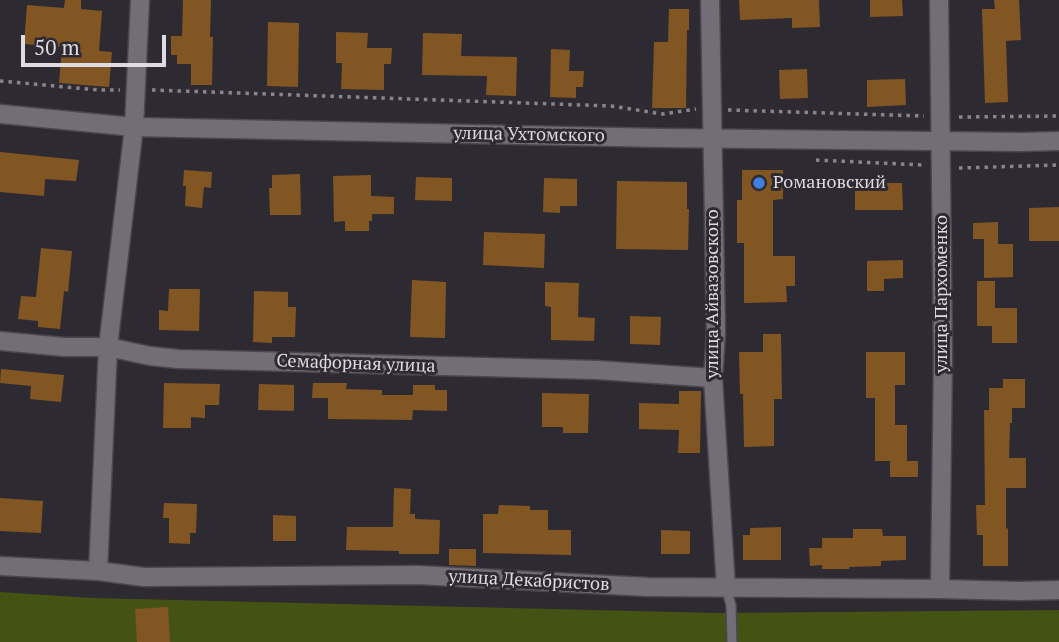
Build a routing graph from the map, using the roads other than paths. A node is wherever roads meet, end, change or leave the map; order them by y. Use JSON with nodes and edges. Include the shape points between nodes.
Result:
{"nodes":[{"id":1,"x":140,"y":0,"type":"edge"},
{"id":2,"x":710,"y":0,"type":"edge"},
{"id":3,"x":939,"y":0,"type":"edge"},
{"id":4,"x":0,"y":114,"type":"edge"},
{"id":5,"x":134,"y":127,"type":"junction"},
{"id":6,"x":712,"y":138,"type":"junction"},
{"id":7,"x":941,"y":141,"type":"junction"},
{"id":8,"x":1059,"y":141,"type":"edge"},
{"id":9,"x":0,"y":341,"type":"edge"},
{"id":10,"x":108,"y":347,"type":"junction"},
{"id":11,"x":713,"y":378,"type":"junction"},
{"id":12,"x":0,"y":566,"type":"edge"},
{"id":13,"x":98,"y":571,"type":"junction"},
{"id":14,"x":726,"y":588,"type":"junction"},
{"id":15,"x":940,"y":589,"type":"junction"},
{"id":16,"x":1059,"y":590,"type":"edge"},
{"id":17,"x":732,"y":642,"type":"edge"}],
"edges":[{"from":1,"to":5,"type":"street"},
{"from":2,"to":6,"type":"street","name":"улица Айвазовского"},
{"from":3,"to":7,"type":"street","name":"улица Пархоменко"},
{"from":4,"to":5,"type":"street","name":"улица Ухтомского"},
{"from":5,"to":6,"type":"street","name":"улица Ухтомского"},
{"from":5,"to":10,"type":"street"},
{"from":6,"to":7,"type":"street","name":"улица Ухтомского"},
{"from":6,"to":11,"type":"street","name":"улица Айвазовского"},
{"from":7,"to":8,"type":"street","name":"улица Ухтомского"},
{"from":7,"to":15,"type":"street","name":"улица Пархоменко"},
{"from":9,"to":10,"type":"street","name":"Семафорная улица"},
{"from":10,"to":11,"type":"street","name":"Семафорная улица","via":[[178,359],[597,370]]},
{"from":10,"to":13,"type":"street"},
{"from":11,"to":14,"type":"street","name":"улица Айвазовского"},
{"from":12,"to":13,"type":"street","name":"улица Декабристов"},
{"from":13,"to":14,"type":"street","name":"улица Декабристов","via":[[144,577],[418,575]]},
{"from":14,"to":15,"type":"street","name":"улица Декабристов"},
{"from":14,"to":17,"type":"lane"},
{"from":15,"to":16,"type":"street","name":"улица Декабристов"}]}
